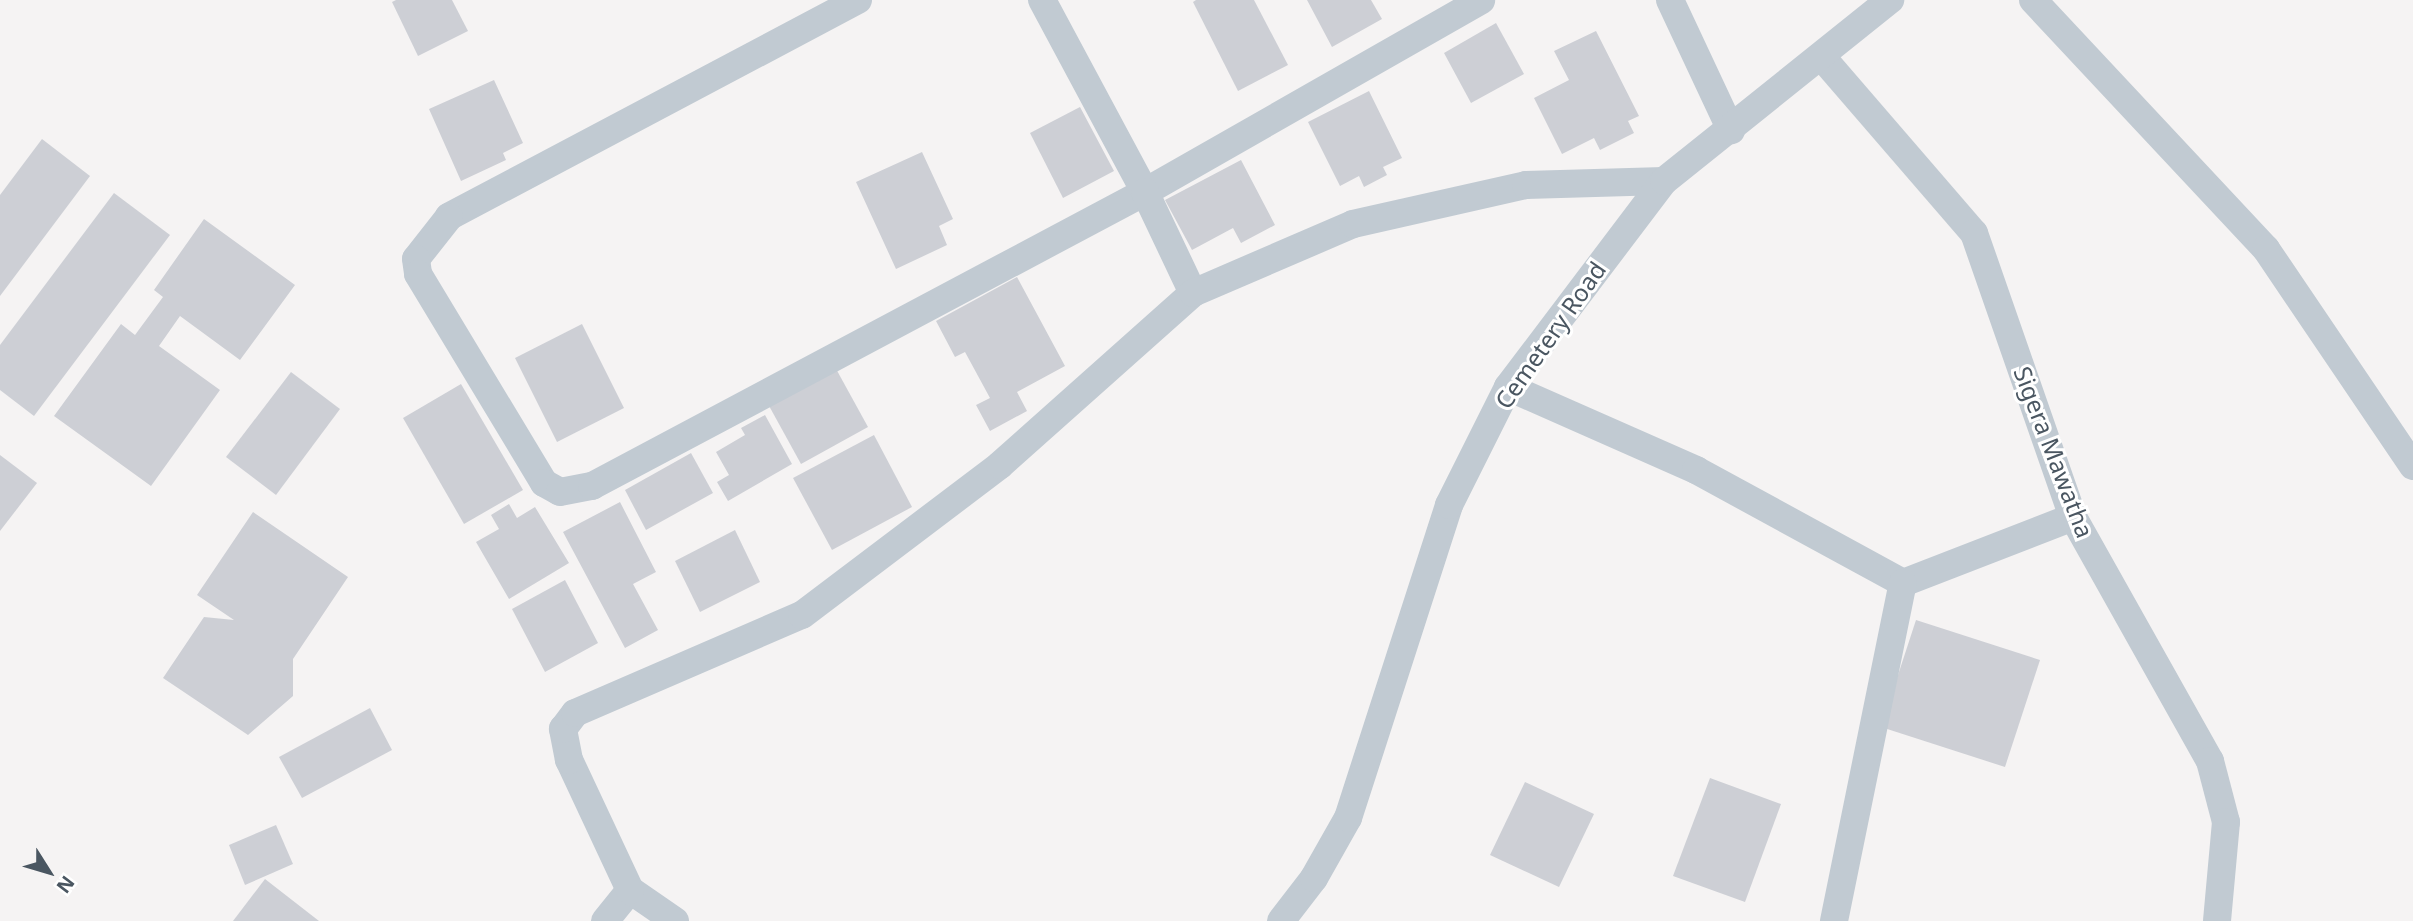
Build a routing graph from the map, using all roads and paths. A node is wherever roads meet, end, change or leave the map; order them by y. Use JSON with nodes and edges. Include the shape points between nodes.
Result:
{"nodes":[{"id":1,"x":858,"y":0,"type":"edge"},
{"id":2,"x":1042,"y":0,"type":"edge"},
{"id":3,"x":1481,"y":0,"type":"edge"},
{"id":4,"x":1670,"y":0,"type":"edge"},
{"id":5,"x":1890,"y":0,"type":"edge"},
{"id":6,"x":2033,"y":0,"type":"edge"},
{"id":7,"x":1821,"y":55,"type":"junction"},
{"id":8,"x":1731,"y":130,"type":"junction"},
{"id":9,"x":1664,"y":181,"type":"junction"},
{"id":10,"x":1145,"y":192,"type":"junction"},
{"id":11,"x":1193,"y":293,"type":"junction"},
{"id":12,"x":1508,"y":387,"type":"junction"},
{"id":13,"x":2413,"y":466,"type":"edge"},
{"id":14,"x":2073,"y":517,"type":"junction"},
{"id":15,"x":1903,"y":583,"type":"junction"},
{"id":16,"x":630,"y":890,"type":"junction"},
{"id":17,"x":605,"y":921,"type":"edge"},
{"id":18,"x":675,"y":921,"type":"edge"},
{"id":19,"x":1281,"y":921,"type":"edge"},
{"id":20,"x":1834,"y":921,"type":"edge"},
{"id":21,"x":2217,"y":921,"type":"edge"}],
"edges":[{"from":1,"to":10,"type":"street","via":[[449,217],[416,259],[418,274],[544,483],[560,492],[592,486]]},
{"from":2,"to":10,"type":"street"},
{"from":3,"to":10,"type":"street"},
{"from":4,"to":8,"type":"street"},
{"from":5,"to":7,"type":"street","name":"Cemetery Road"},
{"from":6,"to":13,"type":"street","via":[[2266,248]]},
{"from":7,"to":8,"type":"street","name":"Cemetery Road"},
{"from":7,"to":14,"type":"street","name":"Sigera Mawatha","via":[[1974,233]]},
{"from":8,"to":9,"type":"street","name":"Cemetery Road"},
{"from":9,"to":11,"type":"street","via":[[1526,185],[1353,224]]},
{"from":9,"to":12,"type":"street","name":"Cemetery Road"},
{"from":10,"to":11,"type":"street"},
{"from":11,"to":16,"type":"street","via":[[1000,465],[802,615],[575,713],[563,729],[569,760]]},
{"from":12,"to":15,"type":"street","via":[[1696,470]]},
{"from":12,"to":19,"type":"street","name":"Cemetery Road","via":[[1450,505],[1348,818],[1314,878]]},
{"from":14,"to":15,"type":"street"},
{"from":14,"to":21,"type":"street","name":"Sigera Mawatha","via":[[2210,761],[2226,822]]},
{"from":15,"to":20,"type":"street"},
{"from":16,"to":17,"type":"street"},
{"from":16,"to":18,"type":"street"}]}
